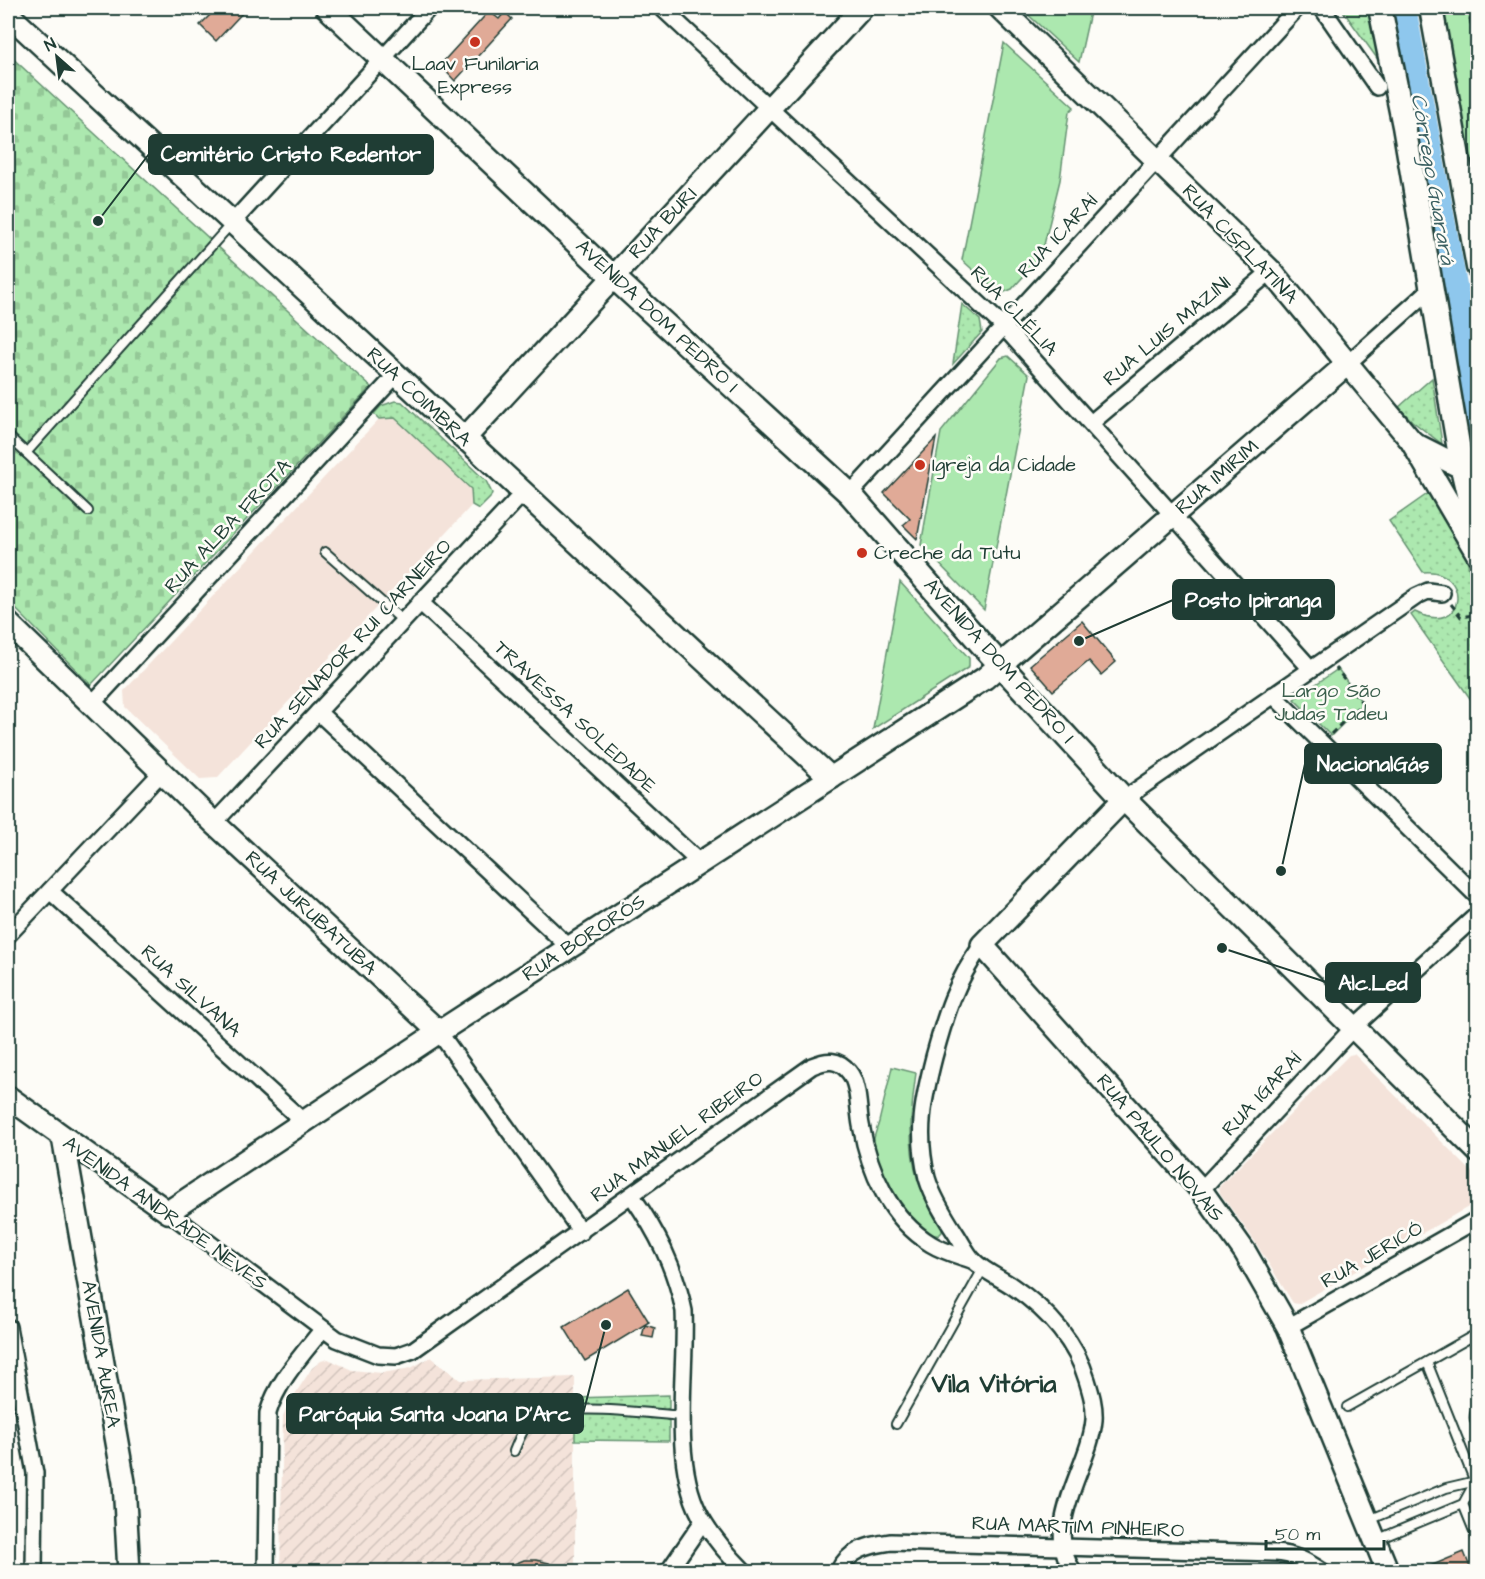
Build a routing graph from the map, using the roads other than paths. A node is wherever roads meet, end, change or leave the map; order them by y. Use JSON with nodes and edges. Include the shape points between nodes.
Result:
{"nodes":[{"id":1,"x":328,"y":8,"type":"edge"},
{"id":2,"x":429,"y":8,"type":"edge"},
{"id":3,"x":662,"y":8,"type":"edge"},
{"id":4,"x":862,"y":8,"type":"edge"},
{"id":5,"x":1000,"y":8,"type":"edge"},
{"id":6,"x":1298,"y":8,"type":"edge"},
{"id":7,"x":1322,"y":8,"type":"edge"},
{"id":8,"x":1380,"y":8,"type":"edge"},
{"id":9,"x":1431,"y":8,"type":"edge"},
{"id":10,"x":8,"y":14,"type":"edge"},
{"id":11,"x":383,"y":58,"type":"junction"},
{"id":12,"x":1377,"y":87,"type":"dead end"},
{"id":13,"x":770,"y":107,"type":"junction"},
{"id":14,"x":1158,"y":159,"type":"junction"},
{"id":15,"x":232,"y":223,"type":"junction"},
{"id":16,"x":1478,"y":267,"type":"edge"},
{"id":17,"x":1271,"y":271,"type":"junction"},
{"id":18,"x":613,"y":277,"type":"junction"},
{"id":19,"x":1432,"y":288,"type":"junction"},
{"id":20,"x":1003,"y":326,"type":"junction"},
{"id":21,"x":1346,"y":365,"type":"junction"},
{"id":22,"x":396,"y":375,"type":"junction"},
{"id":23,"x":1091,"y":423,"type":"junction"},
{"id":24,"x":8,"y":436,"type":"edge"},
{"id":25,"x":464,"y":439,"type":"junction"},
{"id":26,"x":1413,"y":443,"type":"junction"},
{"id":27,"x":26,"y":453,"type":"junction"},
{"id":28,"x":1470,"y":472,"type":"edge"},
{"id":29,"x":523,"y":493,"type":"junction"},
{"id":30,"x":850,"y":494,"type":"junction"},
{"id":31,"x":88,"y":511,"type":"dead end"},
{"id":32,"x":1173,"y":515,"type":"junction"},
{"id":33,"x":1478,"y":538,"type":"edge"},
{"id":34,"x":325,"y":552,"type":"dead end"},
{"id":35,"x":1478,"y":554,"type":"edge"},
{"id":36,"x":1442,"y":593,"type":"road end"},
{"id":37,"x":420,"y":602,"type":"junction"},
{"id":38,"x":403,"y":621,"type":"junction"},
{"id":39,"x":10,"y":632,"type":"edge"},
{"id":40,"x":1000,"y":664,"type":"junction"},
{"id":41,"x":1311,"y":669,"type":"junction"},
{"id":42,"x":1273,"y":695,"type":"junction"},
{"id":43,"x":91,"y":705,"type":"junction"},
{"id":44,"x":318,"y":712,"type":"junction"},
{"id":45,"x":161,"y":773,"type":"junction"},
{"id":46,"x":831,"y":778,"type":"junction"},
{"id":47,"x":1125,"y":798,"type":"junction"},
{"id":48,"x":214,"y":823,"type":"junction"},
{"id":49,"x":700,"y":863,"type":"junction"},
{"id":50,"x":50,"y":891,"type":"junction"},
{"id":51,"x":1478,"y":897,"type":"edge"},
{"id":52,"x":1478,"y":914,"type":"edge"},
{"id":53,"x":8,"y":935,"type":"edge"},
{"id":54,"x":982,"y":945,"type":"junction"},
{"id":55,"x":569,"y":947,"type":"junction"},
{"id":56,"x":1354,"y":1027,"type":"junction"},
{"id":57,"x":440,"y":1032,"type":"junction"},
{"id":58,"x":8,"y":1097,"type":"edge"},
{"id":59,"x":304,"y":1122,"type":"junction"},
{"id":60,"x":63,"y":1137,"type":"junction"},
{"id":61,"x":1478,"y":1151,"type":"edge"},
{"id":62,"x":1202,"y":1190,"type":"junction"},
{"id":63,"x":632,"y":1196,"type":"junction"},
{"id":64,"x":168,"y":1212,"type":"junction"},
{"id":65,"x":1478,"y":1219,"type":"edge"},
{"id":66,"x":581,"y":1232,"type":"junction"},
{"id":67,"x":979,"y":1264,"type":"junction"},
{"id":68,"x":1288,"y":1327,"type":"junction"},
{"id":69,"x":8,"y":1328,"type":"edge"},
{"id":70,"x":322,"y":1330,"type":"junction"},
{"id":71,"x":1478,"y":1333,"type":"edge"},
{"id":72,"x":1427,"y":1362,"type":"junction"},
{"id":73,"x":1347,"y":1407,"type":"dead end"},
{"id":74,"x":1478,"y":1408,"type":"edge"},
{"id":75,"x":683,"y":1416,"type":"junction"},
{"id":76,"x":896,"y":1424,"type":"dead end"},
{"id":77,"x":1478,"y":1427,"type":"edge"},
{"id":78,"x":514,"y":1451,"type":"dead end"},
{"id":79,"x":1476,"y":1481,"type":"edge"},
{"id":80,"x":1463,"y":1504,"type":"junction"},
{"id":81,"x":703,"y":1521,"type":"junction"},
{"id":82,"x":1371,"y":1531,"type":"junction"},
{"id":83,"x":1478,"y":1541,"type":"edge"},
{"id":84,"x":1063,"y":1548,"type":"junction"},
{"id":85,"x":34,"y":1572,"type":"edge"},
{"id":86,"x":129,"y":1572,"type":"edge"},
{"id":87,"x":266,"y":1572,"type":"edge"},
{"id":88,"x":668,"y":1572,"type":"edge"},
{"id":89,"x":745,"y":1572,"type":"edge"},
{"id":90,"x":838,"y":1572,"type":"edge"},
{"id":91,"x":1074,"y":1572,"type":"edge"},
{"id":92,"x":1323,"y":1572,"type":"edge"},
{"id":93,"x":1388,"y":1572,"type":"edge"}],
"edges":[{"from":1,"to":11,"type":"main road","name":"AVENIDA DOM PEDRO I"},
{"from":2,"to":11,"type":"street"},
{"from":3,"to":13,"type":"street","name":"RUA CLÉLIA"},
{"from":4,"to":13,"type":"street","name":"RUA BURI"},
{"from":5,"to":14,"type":"street","name":"RUA CISPLATINA"},
{"from":6,"to":14,"type":"street","name":"RUA ICARAÍ"},
{"from":7,"to":12,"type":"street"},
{"from":8,"to":19,"type":"main road"},
{"from":9,"to":16,"type":"main road"},
{"from":10,"to":15,"type":"street","name":"RUA COIMBRA"},
{"from":11,"to":15,"type":"street"},
{"from":11,"to":18,"type":"main road","name":"AVENIDA DOM PEDRO I"},
{"from":13,"to":18,"type":"street","name":"RUA BURI"},
{"from":13,"to":20,"type":"street","name":"RUA CLÉLIA"},
{"from":14,"to":17,"type":"street","name":"RUA CISPLATINA"},
{"from":14,"to":20,"type":"street","name":"RUA ICARAÍ"},
{"from":15,"to":22,"type":"street","name":"RUA COIMBRA"},
{"from":15,"to":27,"type":"lane"},
{"from":17,"to":21,"type":"street","name":"RUA CISPLATINA"},
{"from":17,"to":23,"type":"street","name":"RUA LUIS MAZINI"},
{"from":18,"to":25,"type":"street","name":"RUA BURI"},
{"from":18,"to":30,"type":"main road","name":"AVENIDA DOM PEDRO I"},
{"from":19,"to":21,"type":"street","name":"RUA IMIRIM"},
{"from":19,"to":28,"type":"main road"},
{"from":20,"to":23,"type":"street","name":"RUA CLÉLIA"},
{"from":20,"to":30,"type":"street","name":"RUA ICARAÍ"},
{"from":21,"to":26,"type":"street","name":"RUA CISPLATINA"},
{"from":21,"to":32,"type":"street","name":"RUA IMIRIM"},
{"from":22,"to":25,"type":"street","name":"RUA COIMBRA"},
{"from":22,"to":43,"type":"street","name":"RUA ALBA FROTA"},
{"from":23,"to":32,"type":"street","name":"RUA CLÉLIA"},
{"from":24,"to":27,"type":"lane"},
{"from":25,"to":29,"type":"street","name":"RUA COIMBRA"},
{"from":26,"to":28,"type":"street","name":"RUA CISPLATINA"},
{"from":26,"to":35,"type":"main road"},
{"from":27,"to":31,"type":"lane"},
{"from":28,"to":33,"type":"main road"},
{"from":29,"to":37,"type":"street","name":"RUA SENADOR RUI CARNEIRO"},
{"from":29,"to":46,"type":"street","name":"RUA COIMBRA"},
{"from":30,"to":40,"type":"main road","name":"AVENIDA DOM PEDRO I"},
{"from":32,"to":40,"type":"street","name":"RUA IMIRIM"},
{"from":32,"to":41,"type":"street","name":"RUA CLÉLIA"},
{"from":34,"to":38,"type":"lane"},
{"from":36,"to":41,"type":"street","via":[[1428,591],[1417,596]]},
{"from":37,"to":38,"type":"street","name":"RUA SENADOR RUI CARNEIRO"},
{"from":37,"to":49,"type":"street","name":"TRAVESSA SOLEDADE"},
{"from":38,"to":44,"type":"street","name":"RUA SENADOR RUI CARNEIRO"},
{"from":39,"to":43,"type":"street","name":"RUA JURUBATUBA"},
{"from":40,"to":46,"type":"street","name":"RUA BORORÓS","via":[[985,678]]},
{"from":40,"to":47,"type":"main road","name":"AVENIDA DOM PEDRO I"},
{"from":41,"to":42,"type":"street"},
{"from":42,"to":47,"type":"street"},
{"from":42,"to":51,"type":"street"},
{"from":43,"to":45,"type":"street","name":"RUA JURUBATUBA"},
{"from":44,"to":48,"type":"street","name":"RUA SENADOR RUI CARNEIRO"},
{"from":44,"to":55,"type":"street"},
{"from":45,"to":48,"type":"street","name":"RUA JURUBATUBA"},
{"from":45,"to":50,"type":"street"},
{"from":46,"to":49,"type":"street","name":"RUA BORORÓS"},
{"from":47,"to":54,"type":"street"},
{"from":47,"to":56,"type":"main road","name":"AVENIDA DOM PEDRO I"},
{"from":48,"to":57,"type":"street","name":"RUA JURUBATUBA"},
{"from":49,"to":55,"type":"street","name":"RUA BORORÓS"},
{"from":50,"to":53,"type":"street"},
{"from":50,"to":59,"type":"street","name":"RUA SILVANA"},
{"from":52,"to":56,"type":"street","name":"RUA IGARAÍ"},
{"from":54,"to":62,"type":"street","name":"RUA PAULO NOVAIS"},
{"from":54,"to":67,"type":"street","via":[[954,992],[921,1119],[930,1186],[942,1211]]},
{"from":55,"to":57,"type":"street","name":"RUA BORORÓS"},
{"from":56,"to":61,"type":"main road","name":"AVENIDA DOM PEDRO I"},
{"from":56,"to":62,"type":"street","name":"RUA IGARAÍ"},
{"from":57,"to":59,"type":"street","name":"RUA BORORÓS"},
{"from":57,"to":66,"type":"street","name":"RUA JURUBATUBA"},
{"from":58,"to":60,"type":"street","name":"AVENIDA ANDRADE NEVES"},
{"from":59,"to":64,"type":"street","name":"RUA BORORÓS"},
{"from":60,"to":64,"type":"street","name":"AVENIDA ANDRADE NEVES"},
{"from":60,"to":86,"type":"street","name":"AVENIDA ÁUREA","via":[[124,1482]]},
{"from":62,"to":68,"type":"street","name":"RUA PAULO NOVAIS","via":[[1245,1252]]},
{"from":63,"to":66,"type":"street","name":"RUA MANUEL RIBEIRO"},
{"from":63,"to":67,"type":"street","name":"RUA MANUEL RIBEIRO","via":[[812,1066],[835,1061],[850,1072],[854,1082],[870,1160],[894,1209],[932,1245]]},
{"from":63,"to":75,"type":"street","via":[[663,1245],[680,1289],[685,1337]]},
{"from":64,"to":70,"type":"street","name":"AVENIDA ANDRADE NEVES"},
{"from":65,"to":68,"type":"street","name":"RUA JERICÓ"},
{"from":66,"to":70,"type":"street","name":"RUA MANUEL RIBEIRO","via":[[413,1350],[396,1356],[378,1355],[337,1340]]},
{"from":67,"to":76,"type":"lane"},
{"from":67,"to":84,"type":"street","via":[[1053,1319],[1077,1357],[1092,1396],[1091,1439],[1065,1514]]},
{"from":68,"to":82,"type":"street","name":"RUA PAULO NOVAIS"},
{"from":69,"to":85,"type":"street","via":[[35,1473]]},
{"from":70,"to":87,"type":"street","via":[[280,1387],[268,1413]]},
{"from":71,"to":72,"type":"lane"},
{"from":72,"to":73,"type":"lane"},
{"from":72,"to":79,"type":"lane"},
{"from":74,"to":77,"type":"lane","via":[[1474,1420]]},
{"from":75,"to":78,"type":"lane","via":[[593,1409],[546,1415],[523,1429]]},
{"from":75,"to":81,"type":"street","via":[[686,1471]]},
{"from":79,"to":80,"type":"lane"},
{"from":79,"to":82,"type":"lane","via":[[1446,1488]]},
{"from":80,"to":82,"type":"lane"},
{"from":80,"to":83,"type":"lane"},
{"from":81,"to":88,"type":"street"},
{"from":81,"to":89,"type":"street"},
{"from":82,"to":93,"type":"street","name":"RUA PAULO NOVAIS"},
{"from":84,"to":90,"type":"street","name":"RUA MARTIM PINHEIRO","via":[[891,1542],[862,1548]]},
{"from":84,"to":91,"type":"street"},
{"from":84,"to":92,"type":"street","name":"RUA MARTIM PINHEIRO","via":[[1288,1554]]}]}
